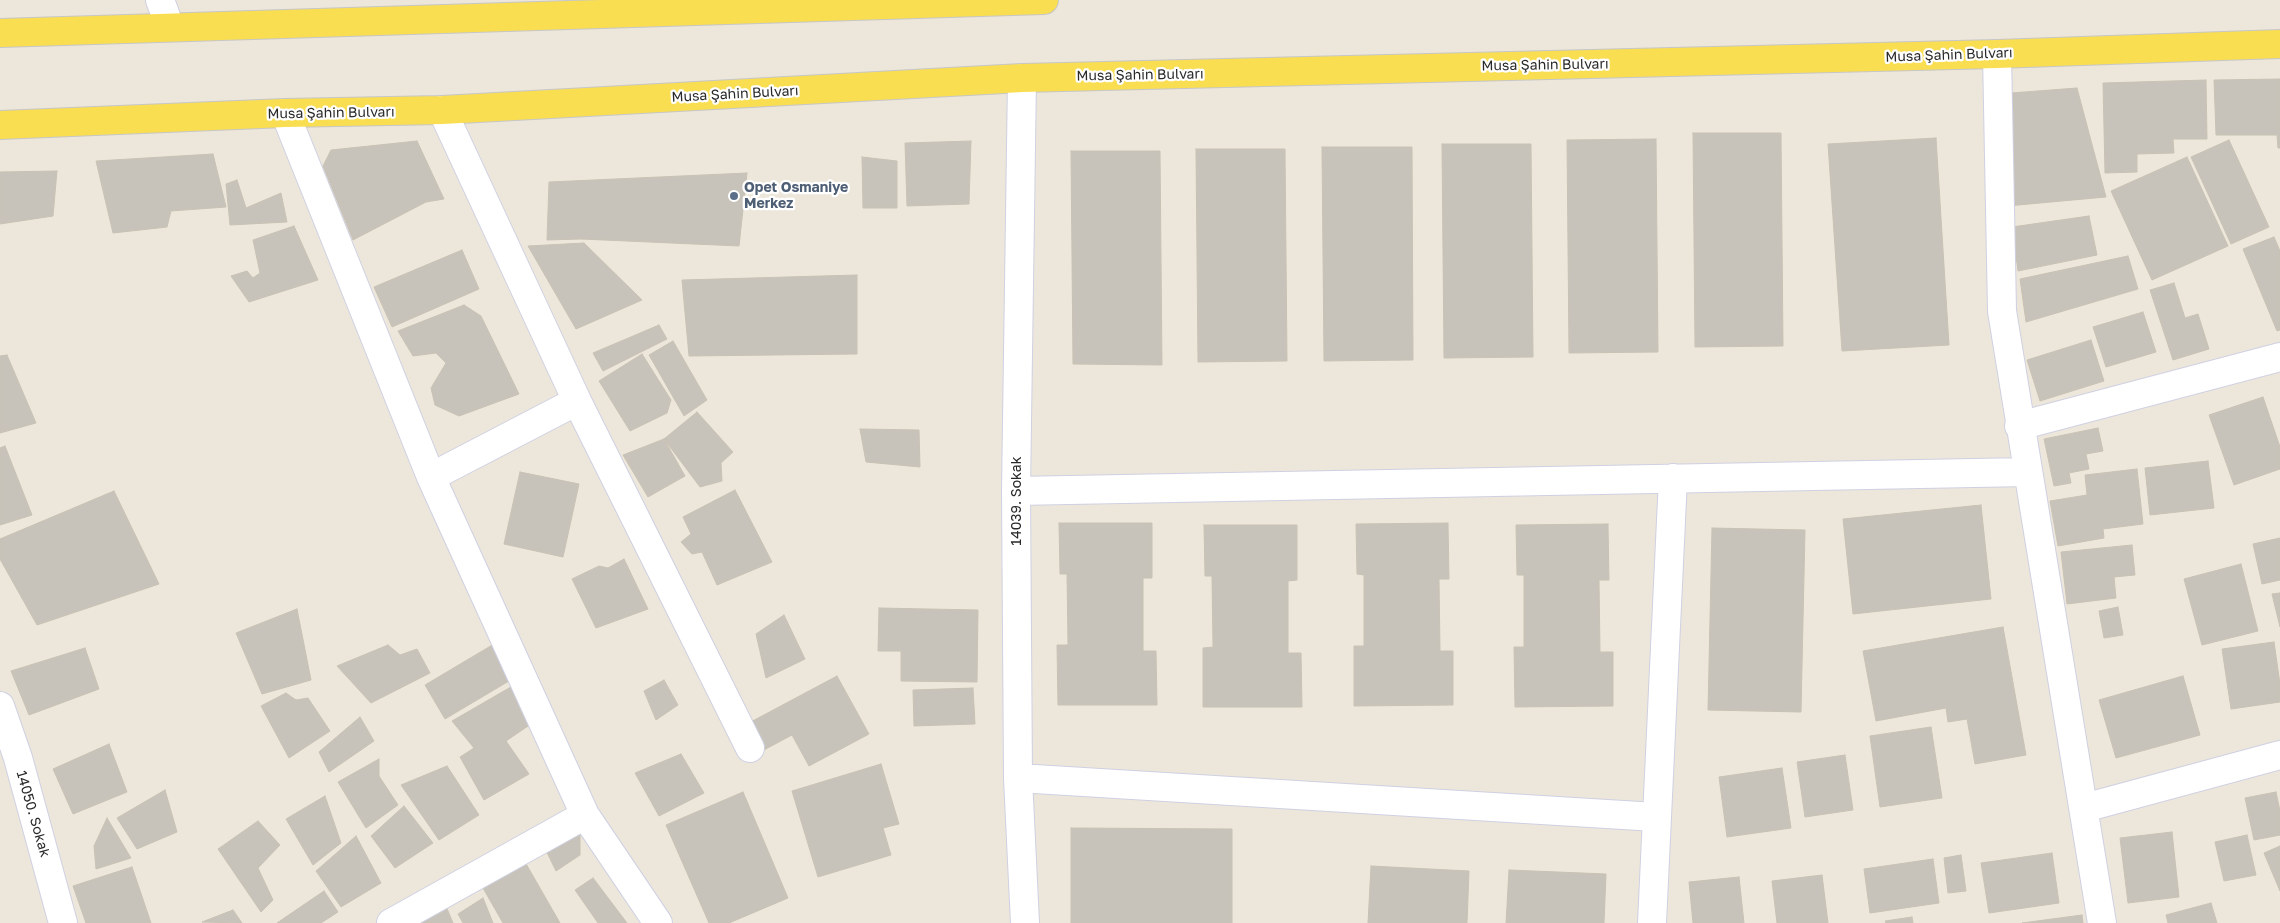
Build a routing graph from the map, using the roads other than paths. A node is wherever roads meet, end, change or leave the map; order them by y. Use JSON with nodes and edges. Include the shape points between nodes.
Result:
{"nodes":[{"id":1,"x":160,"y":0,"type":"edge"},
{"id":2,"x":1044,"y":0,"type":"edge"},
{"id":3,"x":170,"y":27,"type":"junction"},
{"id":4,"x":0,"y":33,"type":"edge"},
{"id":5,"x":2280,"y":44,"type":"edge"},
{"id":6,"x":1997,"y":54,"type":"junction"},
{"id":7,"x":1022,"y":78,"type":"junction"},
{"id":8,"x":442,"y":110,"type":"junction"},
{"id":9,"x":285,"y":114,"type":"junction"},
{"id":10,"x":0,"y":125,"type":"edge"},
{"id":11,"x":2280,"y":357,"type":"edge"},
{"id":12,"x":577,"y":401,"type":"junction"},
{"id":13,"x":2020,"y":426,"type":"junction"},
{"id":14,"x":2027,"y":472,"type":"junction"},
{"id":15,"x":431,"y":477,"type":"junction"},
{"id":16,"x":1673,"y":478,"type":"junction"},
{"id":17,"x":1016,"y":491,"type":"junction"},
{"id":18,"x":0,"y":706,"type":"edge"},
{"id":19,"x":750,"y":748,"type":"dead end"},
{"id":20,"x":2280,"y":755,"type":"edge"},
{"id":21,"x":9,"y":758,"type":"edge"},
{"id":22,"x":1018,"y":778,"type":"junction"},
{"id":23,"x":2084,"y":808,"type":"junction"},
{"id":24,"x":585,"y":815,"type":"junction"},
{"id":25,"x":1656,"y":818,"type":"junction"},
{"id":26,"x":63,"y":923,"type":"edge"},
{"id":27,"x":391,"y":923,"type":"edge"},
{"id":28,"x":658,"y":923,"type":"edge"},
{"id":29,"x":1025,"y":923,"type":"edge"},
{"id":30,"x":1652,"y":923,"type":"edge"},
{"id":31,"x":2102,"y":923,"type":"edge"}],
"edges":[{"from":1,"to":3,"type":"street"},
{"from":2,"to":3,"type":"main road"},
{"from":3,"to":4,"type":"main road"},
{"from":5,"to":6,"type":"main road","name":"Musa Şahin Bulvarı"},
{"from":6,"to":7,"type":"main road","name":"Musa Şahin Bulvarı"},
{"from":6,"to":13,"type":"street","via":[[2002,311]]},
{"from":7,"to":8,"type":"main road","name":"Musa Şahin Bulvarı"},
{"from":7,"to":17,"type":"street","name":"14039. Sokak"},
{"from":8,"to":9,"type":"main road","name":"Musa Şahin Bulvarı"},
{"from":8,"to":12,"type":"street"},
{"from":9,"to":10,"type":"main road","name":"Musa Şahin Bulvarı"},
{"from":9,"to":15,"type":"street"},
{"from":11,"to":13,"type":"street"},
{"from":12,"to":15,"type":"street"},
{"from":12,"to":19,"type":"street"},
{"from":13,"to":14,"type":"street"},
{"from":14,"to":16,"type":"street"},
{"from":14,"to":23,"type":"street"},
{"from":15,"to":24,"type":"street"},
{"from":16,"to":17,"type":"street"},
{"from":16,"to":25,"type":"street"},
{"from":17,"to":22,"type":"street","name":"14039. Sokak"},
{"from":18,"to":21,"type":"street","name":"14050. Sokak"},
{"from":20,"to":23,"type":"street"},
{"from":21,"to":26,"type":"street","name":"14050. Sokak"},
{"from":22,"to":25,"type":"street"},
{"from":22,"to":29,"type":"street","name":"14039. Sokak"},
{"from":23,"to":31,"type":"street"},
{"from":24,"to":27,"type":"street"},
{"from":24,"to":28,"type":"street"},
{"from":25,"to":30,"type":"street"}]}
